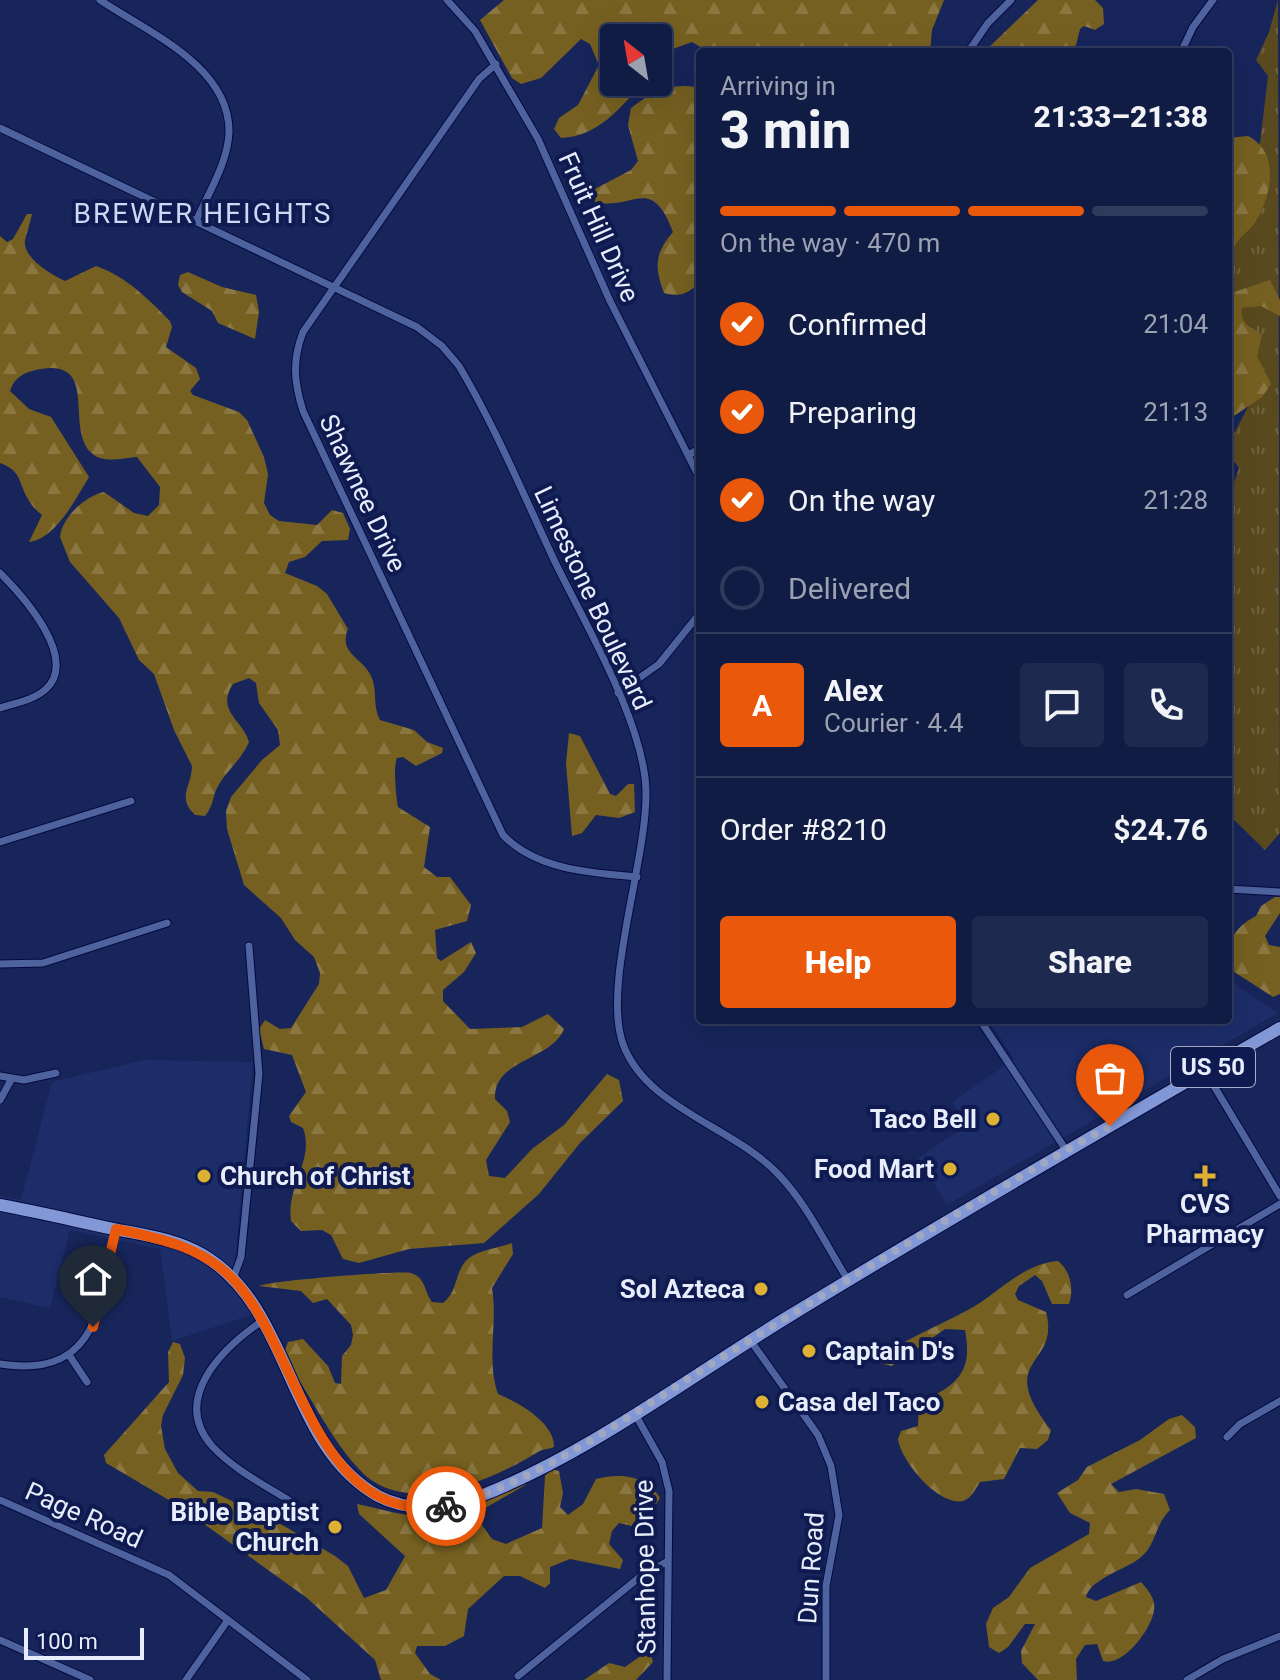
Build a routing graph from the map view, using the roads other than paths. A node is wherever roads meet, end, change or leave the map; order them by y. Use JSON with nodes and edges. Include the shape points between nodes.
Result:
{"nodes":[{"id":1,"x":100,"y":0,"type":"edge"},
{"id":2,"x":447,"y":0,"type":"edge"},
{"id":3,"x":1011,"y":0,"type":"edge"},
{"id":4,"x":1213,"y":0,"type":"edge"},
{"id":5,"x":971,"y":48,"type":"edge"},
{"id":6,"x":1183,"y":48,"type":"edge"},
{"id":7,"x":496,"y":64,"type":"junction"},
{"id":8,"x":0,"y":128,"type":"edge"},
{"id":9,"x":197,"y":219,"type":"junction"},
{"id":10,"x":335,"y":287,"type":"junction"},
{"id":11,"x":696,"y":451,"type":"edge"},
{"id":12,"x":688,"y":455,"type":"junction"},
{"id":13,"x":696,"y":471,"type":"edge"},
{"id":14,"x":0,"y":573,"type":"edge"},
{"id":15,"x":696,"y":618,"type":"edge"},
{"id":16,"x":618,"y":693,"type":"junction"},
{"id":17,"x":0,"y":708,"type":"edge"},
{"id":18,"x":131,"y":801,"type":"dead end"},
{"id":19,"x":0,"y":842,"type":"edge"},
{"id":20,"x":637,"y":877,"type":"junction"},
{"id":21,"x":1232,"y":889,"type":"edge"},
{"id":22,"x":1280,"y":892,"type":"edge"},
{"id":23,"x":167,"y":923,"type":"dead end"},
{"id":24,"x":249,"y":946,"type":"dead end"},
{"id":25,"x":0,"y":964,"type":"edge"},
{"id":26,"x":983,"y":1024,"type":"edge"},
{"id":27,"x":1280,"y":1028,"type":"edge"},
{"id":28,"x":1205,"y":1071,"type":"junction"},
{"id":29,"x":56,"y":1073,"type":"dead end"},
{"id":30,"x":0,"y":1076,"type":"edge"},
{"id":31,"x":11,"y":1080,"type":"junction"},
{"id":32,"x":0,"y":1100,"type":"edge"},
{"id":33,"x":1066,"y":1150,"type":"junction"},
{"id":34,"x":1280,"y":1196,"type":"edge"},
{"id":35,"x":1280,"y":1204,"type":"edge"},
{"id":36,"x":0,"y":1205,"type":"edge"},
{"id":37,"x":116,"y":1229,"type":"junction"},
{"id":38,"x":233,"y":1279,"type":"junction"},
{"id":39,"x":848,"y":1280,"type":"junction"},
{"id":40,"x":1127,"y":1295,"type":"dead end"},
{"id":41,"x":262,"y":1321,"type":"junction"},
{"id":42,"x":750,"y":1340,"type":"junction"},
{"id":43,"x":69,"y":1355,"type":"junction"},
{"id":44,"x":0,"y":1364,"type":"edge"},
{"id":45,"x":87,"y":1382,"type":"dead end"},
{"id":46,"x":1280,"y":1401,"type":"edge"},
{"id":47,"x":634,"y":1412,"type":"junction"},
{"id":48,"x":1227,"y":1437,"type":"dead end"},
{"id":49,"x":0,"y":1500,"type":"edge"},
{"id":50,"x":298,"y":1506,"type":"dead end"},
{"id":51,"x":668,"y":1561,"type":"junction"},
{"id":52,"x":228,"y":1620,"type":"junction"},
{"id":53,"x":1280,"y":1636,"type":"edge"},
{"id":54,"x":0,"y":1640,"type":"edge"},
{"id":55,"x":518,"y":1676,"type":"dead end"},
{"id":56,"x":90,"y":1680,"type":"edge"},
{"id":57,"x":186,"y":1680,"type":"edge"},
{"id":58,"x":307,"y":1680,"type":"edge"},
{"id":59,"x":667,"y":1680,"type":"edge"},
{"id":60,"x":826,"y":1680,"type":"edge"},
{"id":61,"x":1187,"y":1680,"type":"edge"}],
"edges":[{"from":1,"to":9,"type":"street","via":[[194,64],[222,102],[227,146]]},
{"from":2,"to":7,"type":"street","name":"Fruit Hill Drive"},
{"from":3,"to":5,"type":"street"},
{"from":4,"to":6,"type":"street"},
{"from":7,"to":10,"type":"street","name":"Shawnee Drive","via":[[479,79]]},
{"from":7,"to":12,"type":"street","name":"Fruit Hill Drive","via":[[538,139],[610,301]]},
{"from":8,"to":9,"type":"street","name":"Limestone Boulevard"},
{"from":9,"to":10,"type":"street","name":"Limestone Boulevard"},
{"from":10,"to":16,"type":"street","name":"Limestone Boulevard","via":[[417,327],[459,366]]},
{"from":10,"to":20,"type":"street","name":"Shawnee Drive","via":[[296,350],[296,389],[490,813],[503,835],[530,856]]},
{"from":11,"to":12,"type":"street"},
{"from":12,"to":13,"type":"street","name":"Fruit Hill Drive"},
{"from":14,"to":17,"type":"street","via":[[31,610],[57,662],[47,688]]},
{"from":15,"to":16,"type":"street","via":[[659,664]]},
{"from":16,"to":20,"type":"street","name":"Limestone Boulevard","via":[[646,789]]},
{"from":18,"to":19,"type":"street"},
{"from":20,"to":39,"type":"street","name":"Limestone Boulevard","via":[[617,1000],[626,1051],[657,1090],[739,1140],[778,1174]]},
{"from":21,"to":22,"type":"street"},
{"from":23,"to":25,"type":"street","via":[[43,963]]},
{"from":24,"to":38,"type":"street","via":[[258,1115],[241,1257]]},
{"from":26,"to":33,"type":"street"},
{"from":27,"to":28,"type":"main road","number":"US 50"},
{"from":28,"to":33,"type":"main road","number":"US 50"},
{"from":28,"to":34,"type":"street"},
{"from":29,"to":31,"type":"street"},
{"from":30,"to":31,"type":"street"},
{"from":31,"to":32,"type":"street"},
{"from":33,"to":39,"type":"main road","number":"US 50"},
{"from":35,"to":40,"type":"street"},
{"from":36,"to":37,"type":"main road","number":"US 50"},
{"from":37,"to":38,"type":"main road","number":"US 50","via":[[187,1248]]},
{"from":37,"to":43,"type":"street","via":[[97,1317]]},
{"from":38,"to":41,"type":"main road","number":"US 50"},
{"from":39,"to":42,"type":"main road","number":"US 50"},
{"from":41,"to":47,"type":"main road","number":"US 50","via":[[312,1423],[338,1462],[360,1483],[395,1503],[430,1508],[486,1494]]},
{"from":41,"to":50,"type":"street","via":[[228,1345],[209,1367],[199,1406],[201,1426],[227,1459]]},
{"from":42,"to":47,"type":"main road","number":"US 50"},
{"from":42,"to":60,"type":"street","name":"Dun Road","via":[[818,1435],[831,1466],[839,1515],[826,1586]]},
{"from":43,"to":44,"type":"street","via":[[41,1366]]},
{"from":43,"to":45,"type":"street"},
{"from":46,"to":48,"type":"street"},
{"from":47,"to":51,"type":"street","name":"Stanhope Drive","via":[[666,1475]]},
{"from":49,"to":52,"type":"street","name":"Page Road","via":[[169,1575]]},
{"from":51,"to":55,"type":"street","via":[[641,1576]]},
{"from":51,"to":59,"type":"street","name":"Stanhope Drive"},
{"from":52,"to":57,"type":"street"},
{"from":52,"to":58,"type":"street","name":"Page Road"},
{"from":53,"to":61,"type":"street"},
{"from":54,"to":56,"type":"street"}]}
